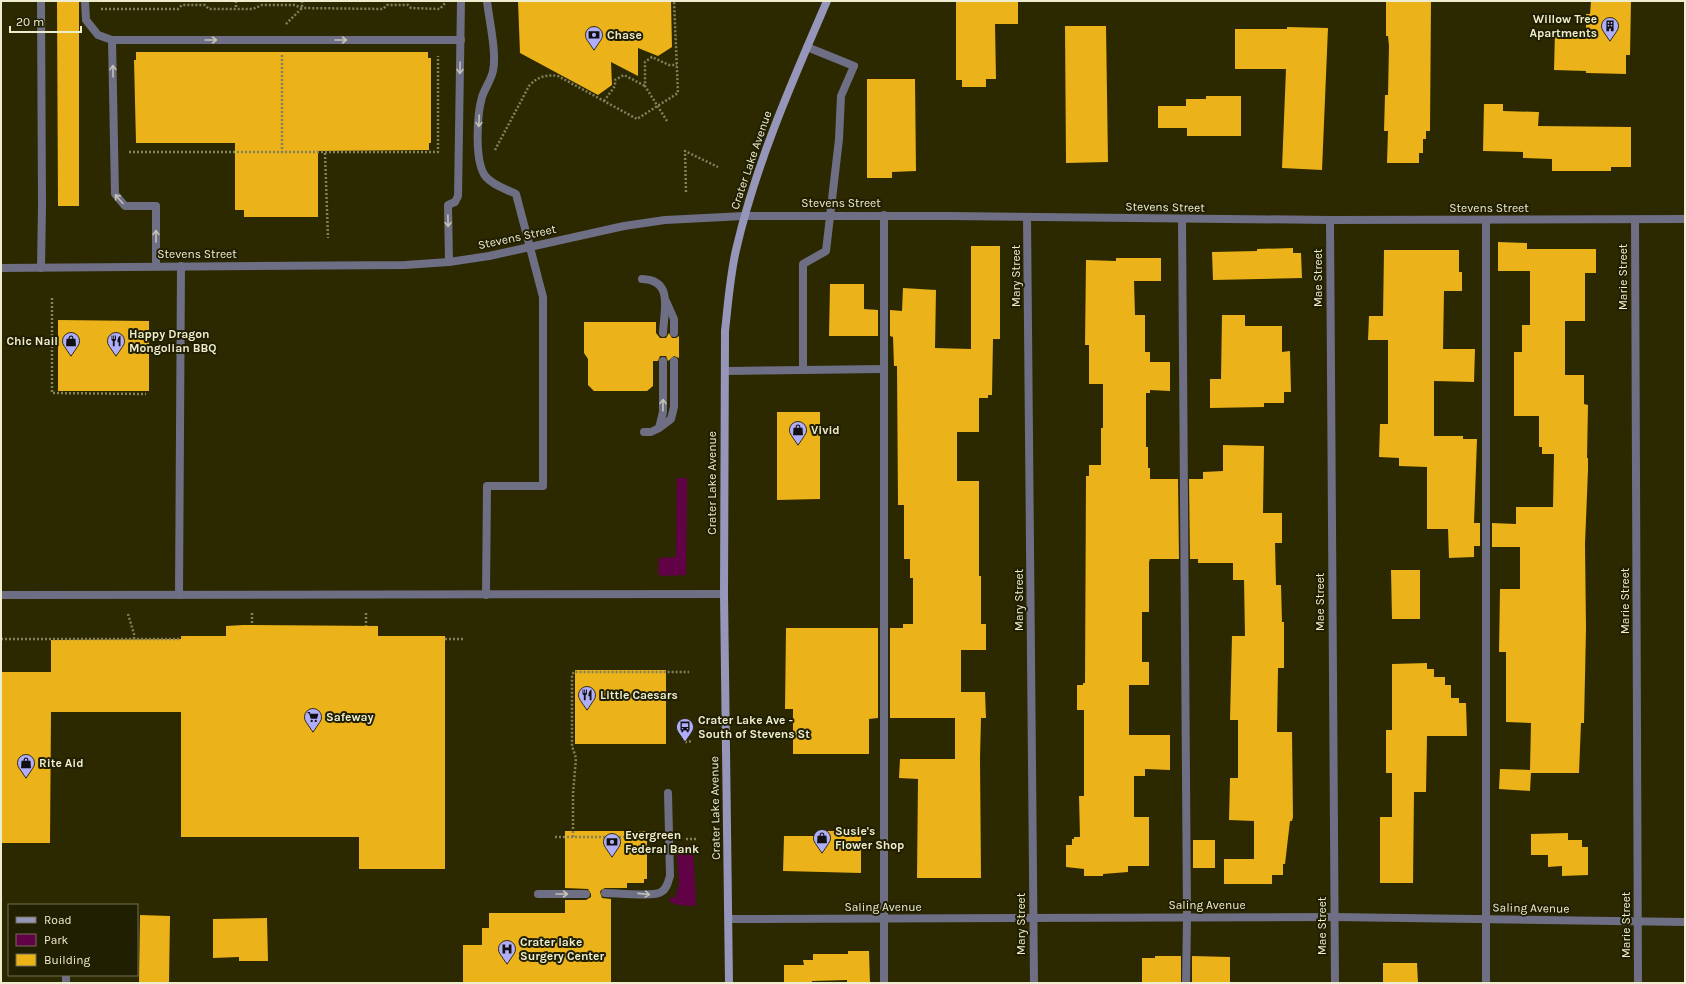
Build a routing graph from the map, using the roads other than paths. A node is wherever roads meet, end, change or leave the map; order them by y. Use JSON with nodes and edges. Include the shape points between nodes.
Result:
{"nodes":[{"id":1,"x":41,"y":1,"type":"edge"},
{"id":2,"x":86,"y":1,"type":"edge"},
{"id":3,"x":461,"y":1,"type":"edge"},
{"id":4,"x":487,"y":1,"type":"edge"},
{"id":5,"x":827,"y":1,"type":"edge"},
{"id":6,"x":112,"y":40,"type":"junction"},
{"id":7,"x":461,"y":40,"type":"junction"},
{"id":8,"x":807,"y":47,"type":"junction"},
{"id":9,"x":830,"y":215,"type":"junction"},
{"id":10,"x":884,"y":215,"type":"junction"},
{"id":11,"x":744,"y":216,"type":"junction"},
{"id":12,"x":1027,"y":217,"type":"junction"},
{"id":13,"x":1685,"y":219,"type":"edge"},
{"id":14,"x":1182,"y":220,"type":"junction"},
{"id":15,"x":1330,"y":220,"type":"junction"},
{"id":16,"x":1486,"y":220,"type":"junction"},
{"id":17,"x":1635,"y":220,"type":"junction"},
{"id":18,"x":531,"y":247,"type":"junction"},
{"id":19,"x":449,"y":262,"type":"junction"},
{"id":20,"x":156,"y":266,"type":"junction"},
{"id":21,"x":181,"y":266,"type":"junction"},
{"id":22,"x":1,"y":268,"type":"edge"},
{"id":23,"x":41,"y":268,"type":"junction"},
{"id":24,"x":642,"y":279,"type":"dead end"},
{"id":25,"x":666,"y":298,"type":"junction"},
{"id":26,"x":663,"y":333,"type":"dead end"},
{"id":27,"x":674,"y":333,"type":"dead end"},
{"id":28,"x":664,"y":360,"type":"dead end"},
{"id":29,"x":674,"y":360,"type":"dead end"},
{"id":30,"x":883,"y":369,"type":"junction"},
{"id":31,"x":803,"y":370,"type":"junction"},
{"id":32,"x":725,"y":371,"type":"junction"},
{"id":33,"x":659,"y":428,"type":"junction"},
{"id":34,"x":644,"y":432,"type":"dead end"},
{"id":35,"x":724,"y":594,"type":"junction"},
{"id":36,"x":1,"y":595,"type":"edge"},
{"id":37,"x":179,"y":595,"type":"junction"},
{"id":38,"x":486,"y":595,"type":"junction"},
{"id":39,"x":668,"y":793,"type":"dead end"},
{"id":40,"x":538,"y":894,"type":"dead end"},
{"id":41,"x":586,"y":894,"type":"dead end"},
{"id":42,"x":606,"y":894,"type":"dead end"},
{"id":43,"x":1187,"y":917,"type":"junction"},
{"id":44,"x":1334,"y":917,"type":"junction"},
{"id":45,"x":1034,"y":918,"type":"junction"},
{"id":46,"x":729,"y":919,"type":"junction"},
{"id":47,"x":884,"y":919,"type":"junction"},
{"id":48,"x":1486,"y":919,"type":"junction"},
{"id":49,"x":1638,"y":922,"type":"junction"},
{"id":50,"x":1685,"y":922,"type":"edge"},
{"id":51,"x":729,"y":983,"type":"edge"},
{"id":52,"x":884,"y":983,"type":"edge"},
{"id":53,"x":1034,"y":983,"type":"edge"},
{"id":54,"x":1186,"y":983,"type":"edge"},
{"id":55,"x":1334,"y":983,"type":"edge"},
{"id":56,"x":1486,"y":983,"type":"edge"},
{"id":57,"x":1638,"y":983,"type":"edge"}],
"edges":[{"from":1,"to":23,"type":"street"},
{"from":2,"to":6,"type":"street","via":[[86,20],[98,34]]},
{"from":3,"to":7,"type":"street"},
{"from":4,"to":18,"type":"street","one_way":true,"via":[[494,57],[493,72],[480,106],[480,168],[494,184],[516,194]]},
{"from":5,"to":8,"type":"main road","name":"Crater Lake Avenue"},
{"from":6,"to":7,"type":"street","one_way":true},
{"from":20,"to":6,"type":"street","one_way":true,"via":[[156,206],[125,206],[115,194]]},
{"from":7,"to":19,"type":"street","one_way":true,"via":[[458,196],[448,205]]},
{"from":8,"to":9,"type":"street","via":[[854,66],[841,96]]},
{"from":8,"to":11,"type":"main road","name":"Crater Lake Avenue","via":[[772,131]]},
{"from":9,"to":10,"type":"street","name":"Stevens Street"},
{"from":9,"to":11,"type":"street","name":"Stevens Street"},
{"from":9,"to":31,"type":"street","via":[[826,251],[803,264]]},
{"from":10,"to":12,"type":"street","name":"Stevens Street"},
{"from":10,"to":30,"type":"street"},
{"from":11,"to":18,"type":"street","name":"Stevens Street","via":[[665,220],[624,226]]},
{"from":11,"to":32,"type":"main road","name":"Crater Lake Avenue","via":[[729,290]]},
{"from":12,"to":14,"type":"street","name":"Stevens Street"},
{"from":12,"to":45,"type":"street","name":"Mary Street"},
{"from":13,"to":17,"type":"street","name":"Stevens Street"},
{"from":14,"to":15,"type":"street","name":"Stevens Street"},
{"from":14,"to":43,"type":"street"},
{"from":15,"to":16,"type":"street","name":"Stevens Street"},
{"from":15,"to":44,"type":"street","name":"Mae Street"},
{"from":16,"to":17,"type":"street","name":"Stevens Street"},
{"from":16,"to":48,"type":"street"},
{"from":17,"to":49,"type":"street","name":"Marie Street"},
{"from":18,"to":19,"type":"street","name":"Stevens Street"},
{"from":18,"to":38,"type":"street","via":[[543,297],[542,486],[487,486]]},
{"from":19,"to":21,"type":"street","name":"Stevens Street","via":[[405,265]]},
{"from":20,"to":21,"type":"street","name":"Stevens Street"},
{"from":20,"to":23,"type":"street","name":"Stevens Street"},
{"from":21,"to":37,"type":"street"},
{"from":22,"to":23,"type":"street","name":"Stevens Street"},
{"from":24,"to":25,"type":"street","via":[[653,280],[661,286]]},
{"from":25,"to":26,"type":"street"},
{"from":25,"to":27,"type":"street","via":[[674,319]]},
{"from":33,"to":28,"type":"street","one_way":true,"via":[[663,412]]},
{"from":29,"to":33,"type":"street","via":[[674,407],[671,419]]},
{"from":30,"to":31,"type":"street"},
{"from":30,"to":47,"type":"street"},
{"from":31,"to":32,"type":"street"},
{"from":32,"to":35,"type":"main road","name":"Crater Lake Avenue"},
{"from":33,"to":34,"type":"street"},
{"from":35,"to":38,"type":"street"},
{"from":35,"to":46,"type":"main road","name":"Crater Lake Avenue"},
{"from":36,"to":37,"type":"street"},
{"from":37,"to":38,"type":"street"},
{"from":42,"to":39,"type":"street","one_way":true,"via":[[652,895],[661,892],[668,885]]},
{"from":40,"to":41,"type":"street","one_way":true},
{"from":43,"to":44,"type":"street","name":"Saling Avenue"},
{"from":43,"to":45,"type":"street","name":"Saling Avenue"},
{"from":43,"to":54,"type":"street"},
{"from":44,"to":48,"type":"street","name":"Saling Avenue"},
{"from":44,"to":55,"type":"street","name":"Mae Street"},
{"from":45,"to":47,"type":"street","name":"Saling Avenue"},
{"from":45,"to":53,"type":"street","name":"Mary Street"},
{"from":46,"to":47,"type":"street","name":"Saling Avenue"},
{"from":46,"to":51,"type":"main road","name":"Crater Lake Avenue"},
{"from":47,"to":52,"type":"street"},
{"from":48,"to":49,"type":"street","name":"Saling Avenue"},
{"from":48,"to":56,"type":"street"},
{"from":49,"to":50,"type":"street","name":"Saling Avenue"},
{"from":49,"to":57,"type":"street","name":"Marie Street"}]}
